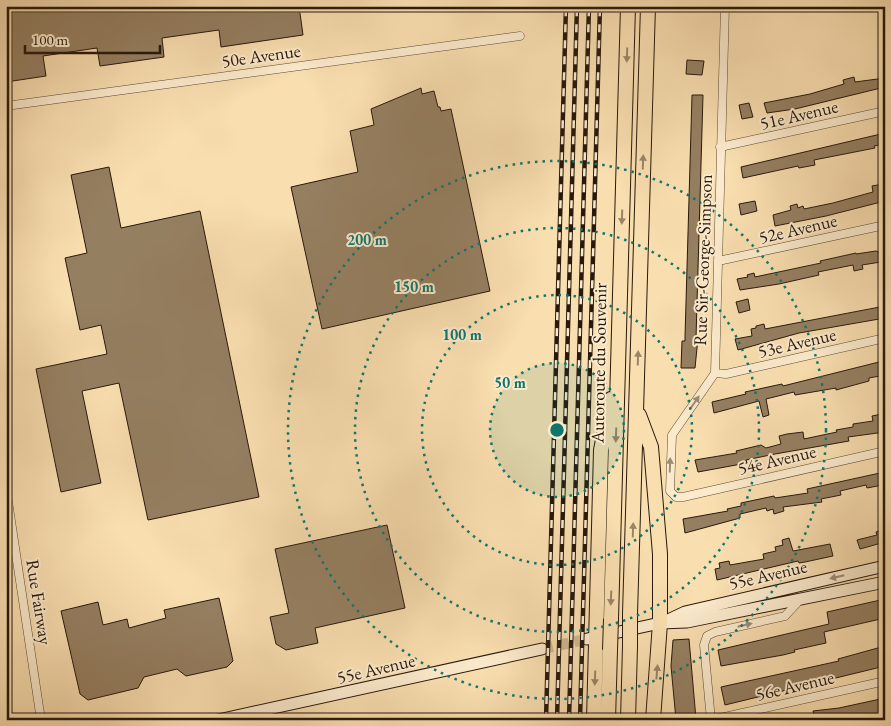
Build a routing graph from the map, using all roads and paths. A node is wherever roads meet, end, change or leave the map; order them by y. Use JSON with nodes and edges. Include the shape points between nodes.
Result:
{"nodes":[{"id":1,"x":628,"y":6,"type":"edge"},
{"id":2,"x":648,"y":6,"type":"edge"},
{"id":3,"x":725,"y":6,"type":"edge"},
{"id":4,"x":520,"y":36,"type":"dead end"},
{"id":5,"x":6,"y":106,"type":"edge"},
{"id":6,"x":885,"y":111,"type":"edge"},
{"id":7,"x":720,"y":147,"type":"junction"},
{"id":8,"x":885,"y":225,"type":"edge"},
{"id":9,"x":718,"y":260,"type":"junction"},
{"id":10,"x":885,"y":338,"type":"edge"},
{"id":11,"x":618,"y":369,"type":"junction"},
{"id":12,"x":715,"y":373,"type":"junction"},
{"id":13,"x":636,"y":407,"type":"junction"},
{"id":14,"x":885,"y":452,"type":"edge"},
{"id":15,"x":6,"y":488,"type":"edge"},
{"id":16,"x":885,"y":566,"type":"edge"},
{"id":17,"x":885,"y":582,"type":"edge"},
{"id":18,"x":799,"y":600,"type":"junction"},
{"id":19,"x":660,"y":623,"type":"junction"},
{"id":20,"x":592,"y":638,"type":"junction"},
{"id":21,"x":542,"y":650,"type":"tunnel mouth"},
{"id":22,"x":885,"y":681,"type":"edge"},
{"id":23,"x":41,"y":720,"type":"edge"},
{"id":24,"x":218,"y":720,"type":"edge"},
{"id":25,"x":594,"y":720,"type":"edge"},
{"id":26,"x":608,"y":720,"type":"edge"},
{"id":27,"x":628,"y":720,"type":"edge"},
{"id":28,"x":653,"y":720,"type":"edge"},
{"id":29,"x":711,"y":720,"type":"edge"}],
"edges":[{"from":1,"to":11,"type":"highway","name":"Autoroute du Souvenir","one_way":true},
{"from":13,"to":2,"type":"highway","one_way":true},
{"from":3,"to":7,"type":"street","name":"Rue Sir-George-Simpson"},
{"from":4,"to":5,"type":"street","name":"50e Avenue"},
{"from":6,"to":7,"type":"street","name":"51e Avenue"},
{"from":7,"to":9,"type":"street","name":"Rue Sir-George-Simpson"},
{"from":8,"to":9,"type":"street","name":"52e Avenue"},
{"from":9,"to":12,"type":"street","name":"Rue Sir-George-Simpson"},
{"from":10,"to":12,"type":"street","name":"53e Avenue","via":[[726,374]]},
{"from":11,"to":20,"type":"highway","via":[[602,438]]},
{"from":11,"to":26,"type":"highway","name":"Autoroute du Souvenir","one_way":true,"bridge":true},
{"from":14,"to":12,"type":"street","name":"54e Avenue","one_way":true,"via":[[676,496],[671,494],[671,438]]},
{"from":13,"to":19,"type":"highway","via":[[652,447],[660,554]]},
{"from":27,"to":13,"type":"highway","one_way":true,"bridge":true},
{"from":15,"to":23,"type":"street","name":"Rue Fairway"},
{"from":16,"to":19,"type":"street","name":"55e Avenue","one_way":true,"via":[[685,612]]},
{"from":17,"to":18,"type":"street","name":"55e Avenue"},
{"from":18,"to":19,"type":"street","name":"55e Avenue","via":[[687,622]]},
{"from":29,"to":18,"type":"street","name":"55e Avenue","one_way":true,"via":[[704,645],[708,636],[785,616]]},
{"from":19,"to":20,"type":"street","name":"55e Avenue"},
{"from":28,"to":19,"type":"highway","one_way":true},
{"from":20,"to":25,"type":"highway","one_way":true},
{"from":21,"to":24,"type":"street","name":"55e Avenue"},
{"from":22,"to":29,"type":"street","name":"56e Avenue"}]}
